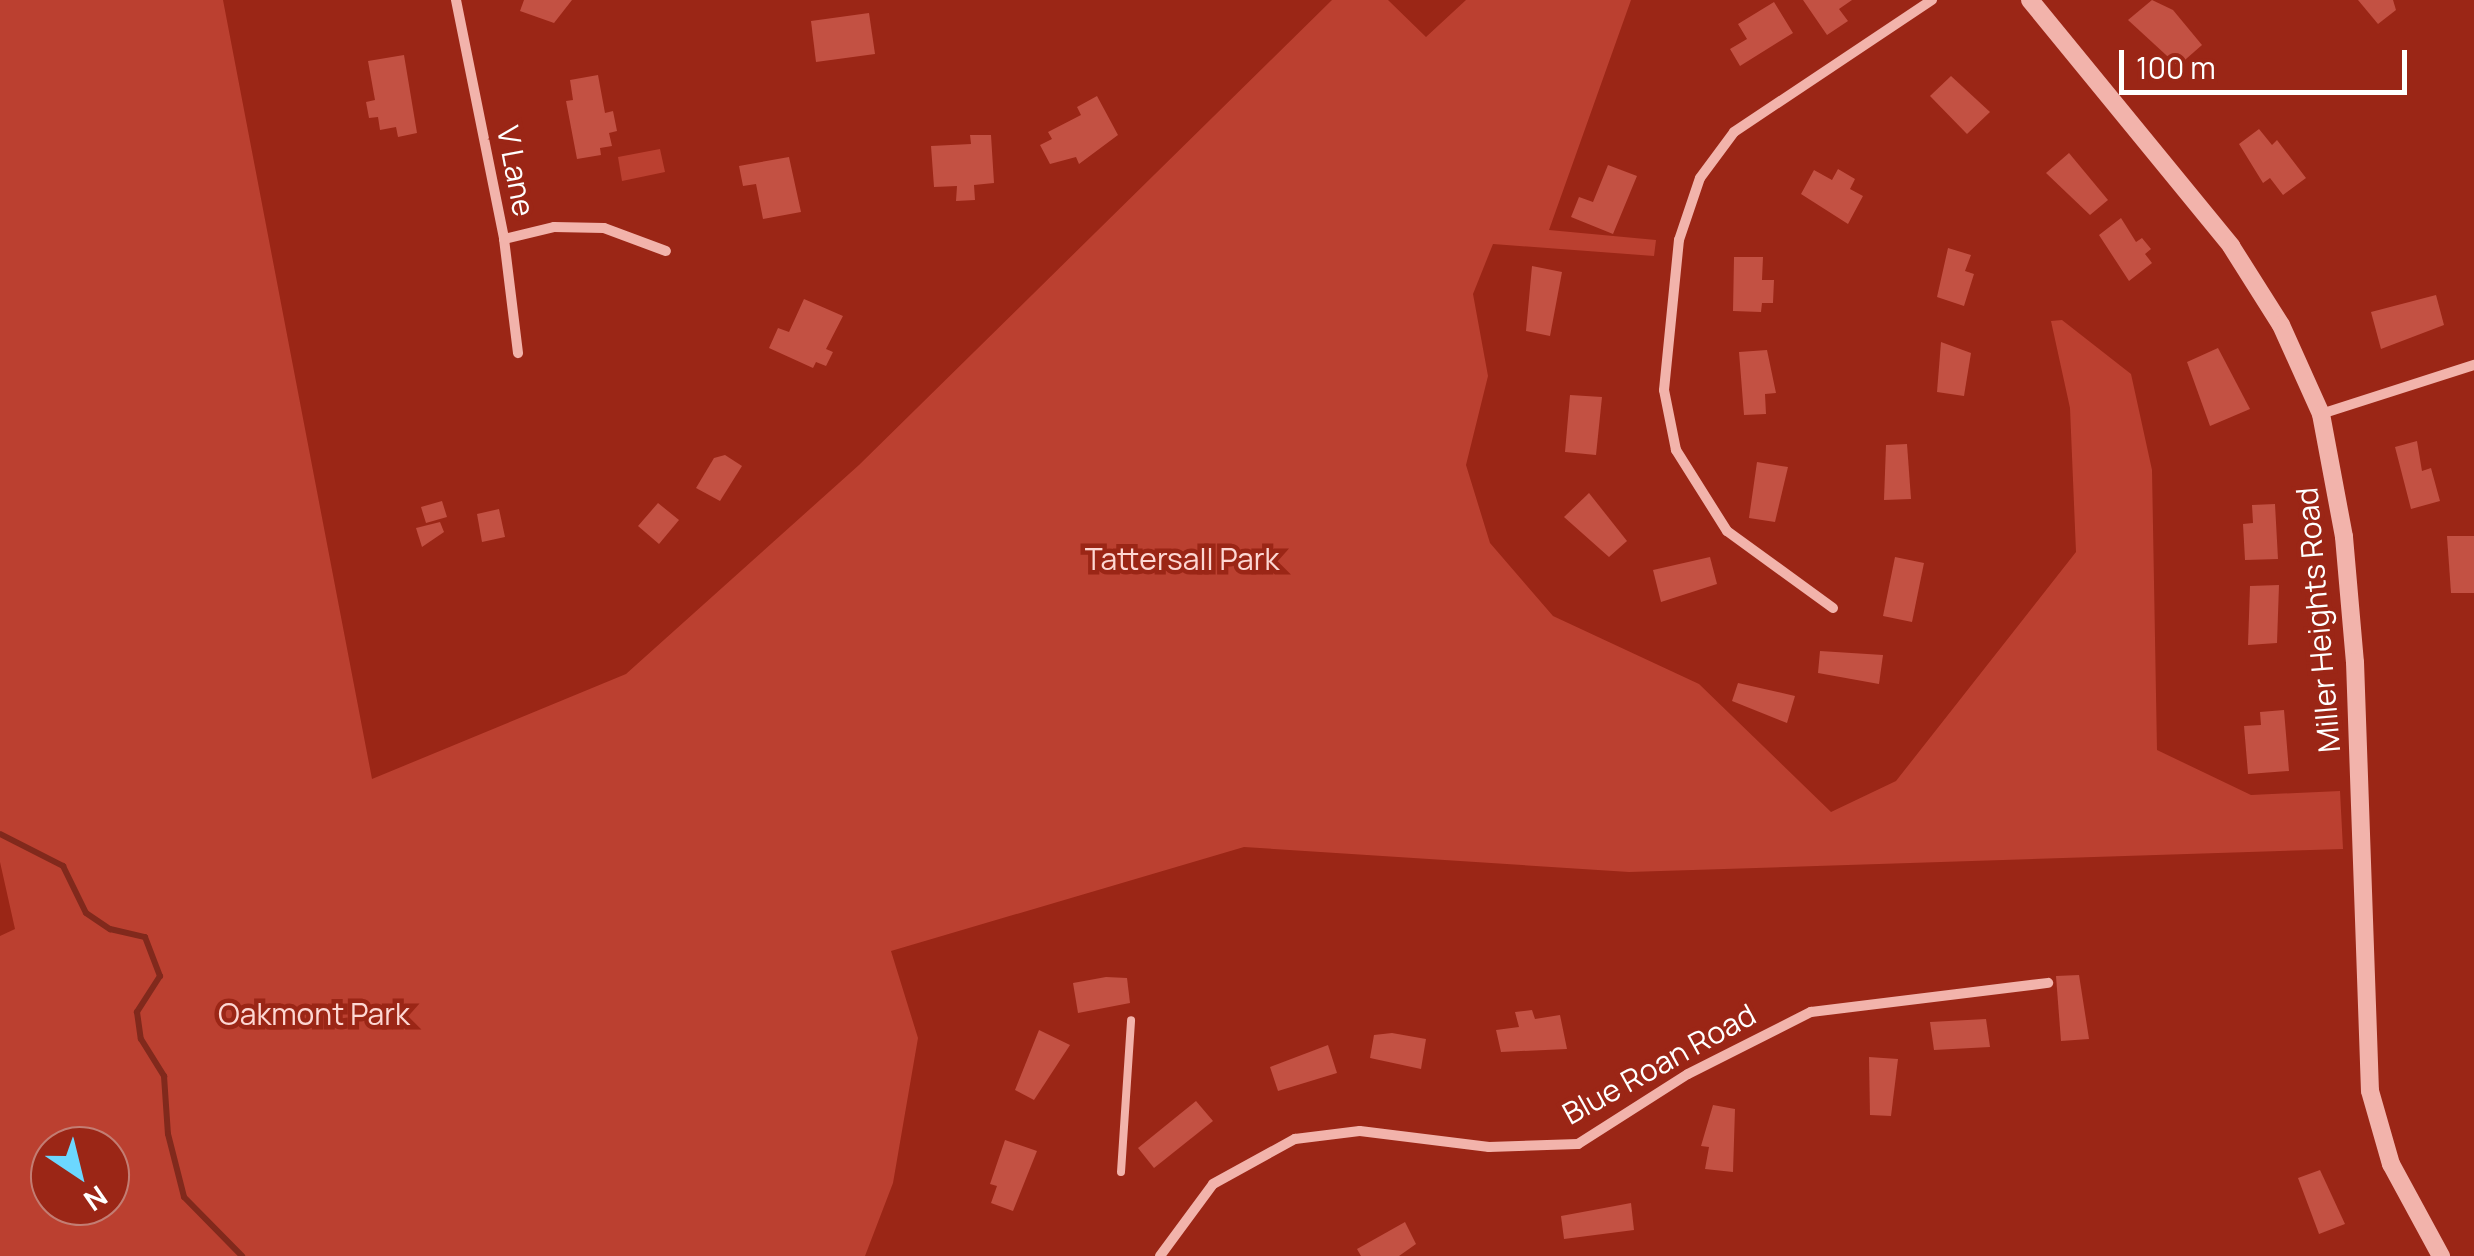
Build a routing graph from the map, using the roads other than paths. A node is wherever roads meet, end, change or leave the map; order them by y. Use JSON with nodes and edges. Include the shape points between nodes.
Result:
{"nodes":[{"id":1,"x":456,"y":0,"type":"edge"},
{"id":2,"x":1932,"y":0,"type":"edge"},
{"id":3,"x":2030,"y":0,"type":"edge"},
{"id":4,"x":504,"y":239,"type":"junction"},
{"id":5,"x":666,"y":251,"type":"dead end"},
{"id":6,"x":518,"y":353,"type":"dead end"},
{"id":7,"x":2474,"y":365,"type":"edge"},
{"id":8,"x":2320,"y":414,"type":"junction"},
{"id":9,"x":1834,"y":608,"type":"dead end"},
{"id":10,"x":2048,"y":983,"type":"dead end"},
{"id":11,"x":1131,"y":1020,"type":"dead end"},
{"id":12,"x":1121,"y":1172,"type":"dead end"},
{"id":13,"x":1160,"y":1256,"type":"edge"},
{"id":14,"x":2441,"y":1256,"type":"edge"}],
"edges":[{"from":1,"to":4,"type":"street","name":"V Lane"},
{"from":2,"to":9,"type":"street","via":[[1734,132],[1700,178],[1679,240],[1664,390],[1676,450],[1727,531]]},
{"from":3,"to":8,"type":"street","name":"Miller Heights Road","via":[[2231,246],[2282,325]]},
{"from":4,"to":5,"type":"street","via":[[554,226],[604,228]]},
{"from":4,"to":6,"type":"street","name":"V Lane"},
{"from":7,"to":8,"type":"street"},
{"from":8,"to":14,"type":"street","name":"Miller Heights Road","via":[[2344,537],[2355,662],[2370,1090],[2391,1164]]},
{"from":10,"to":13,"type":"street","name":"Blue Roan Road","via":[[1811,1012],[1688,1074],[1578,1144],[1489,1147],[1360,1131],[1294,1140],[1213,1184]]},
{"from":11,"to":12,"type":"lane"}]}
